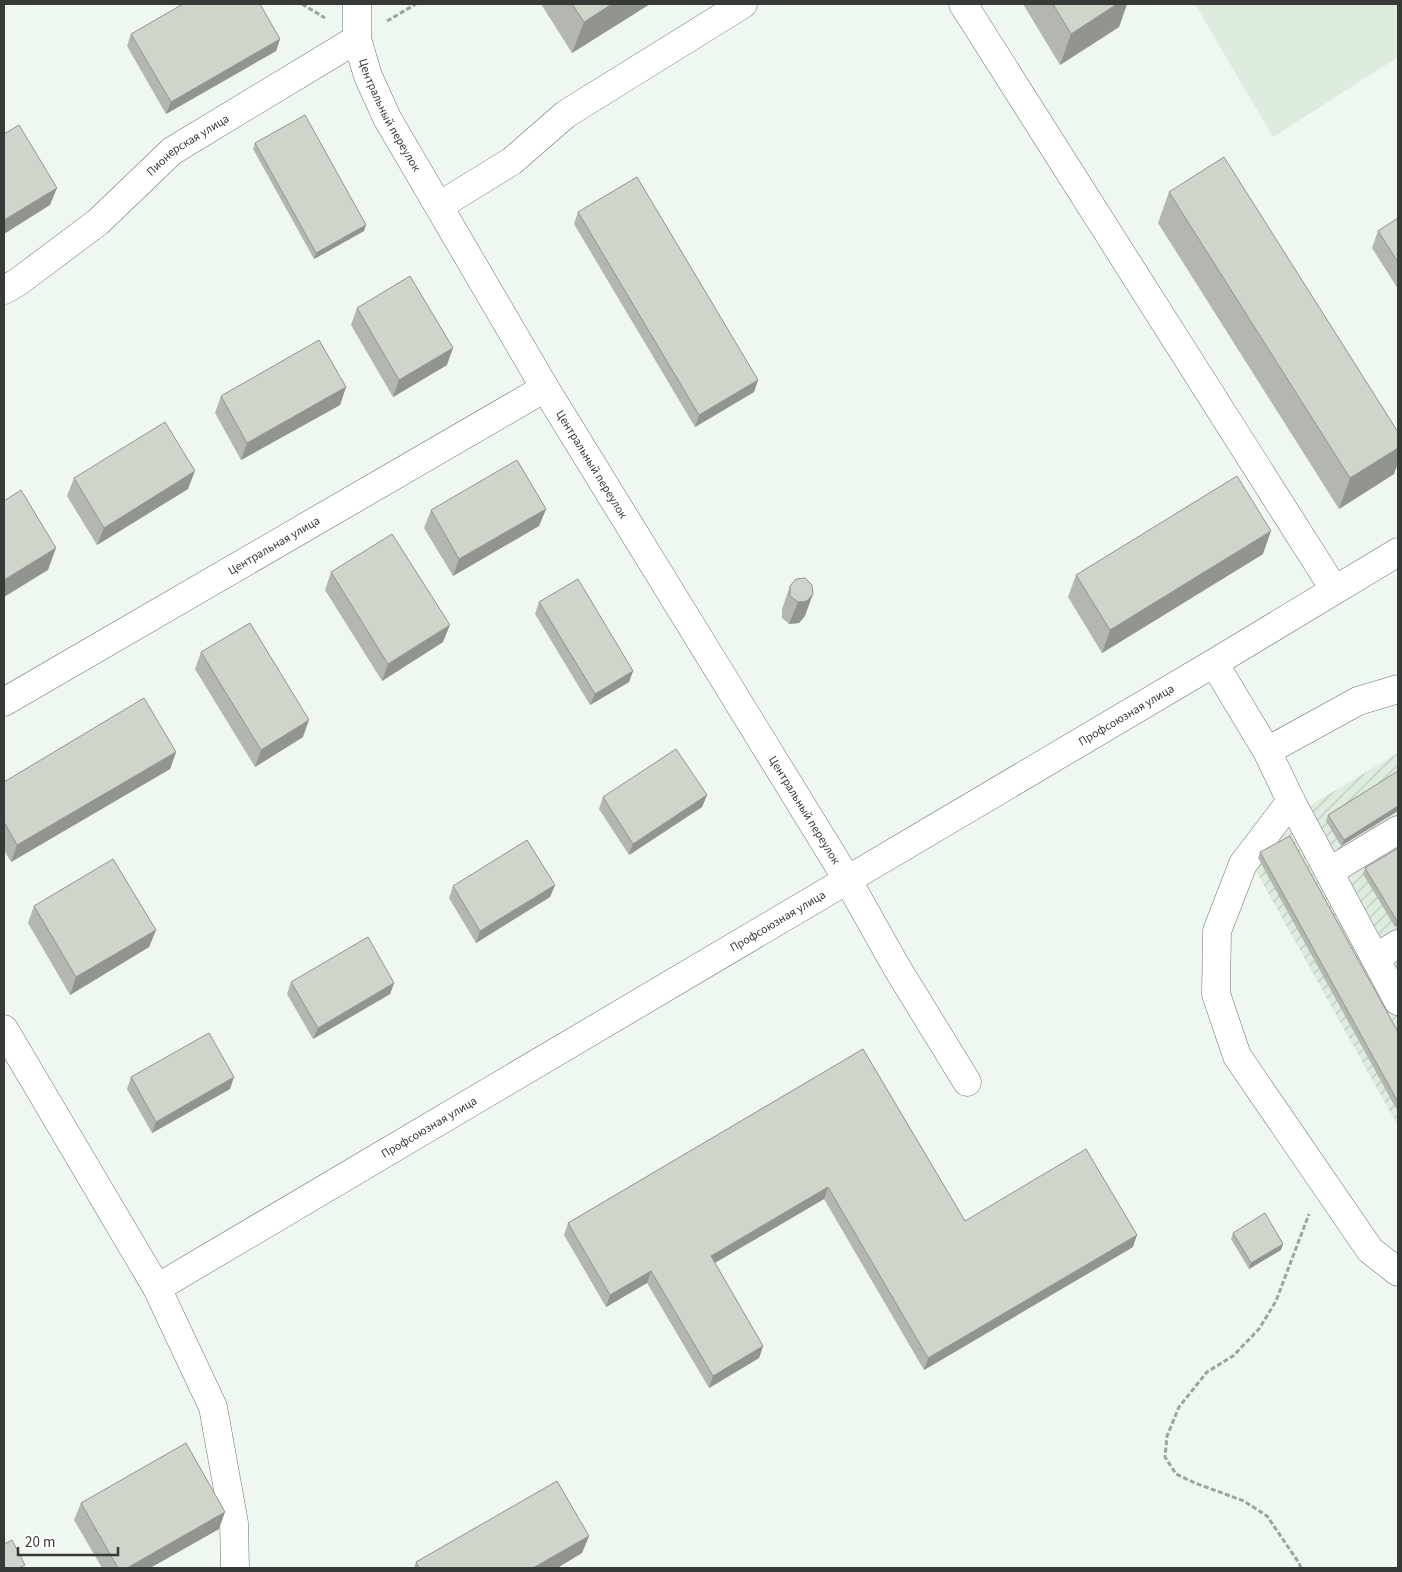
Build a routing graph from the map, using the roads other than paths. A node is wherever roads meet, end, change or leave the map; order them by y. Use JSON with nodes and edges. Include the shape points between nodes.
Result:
{"nodes":[{"id":1,"x":357,"y":4,"type":"edge"},
{"id":2,"x":743,"y":4,"type":"edge"},
{"id":3,"x":963,"y":4,"type":"edge"},
{"id":4,"x":357,"y":39,"type":"junction"},
{"id":5,"x":439,"y":206,"type":"junction"},
{"id":6,"x":4,"y":290,"type":"edge"},
{"id":7,"x":545,"y":388,"type":"junction"},
{"id":8,"x":1398,"y":552,"type":"edge"},
{"id":9,"x":1334,"y":590,"type":"junction"},
{"id":10,"x":1214,"y":663,"type":"junction"},
{"id":11,"x":1398,"y":689,"type":"edge"},
{"id":12,"x":4,"y":702,"type":"edge"},
{"id":13,"x":1267,"y":751,"type":"junction"},
{"id":14,"x":1290,"y":800,"type":"junction"},
{"id":15,"x":1398,"y":830,"type":"edge"},
{"id":16,"x":1330,"y":871,"type":"junction"},
{"id":17,"x":847,"y":879,"type":"junction"},
{"id":18,"x":1398,"y":944,"type":"edge"},
{"id":19,"x":1375,"y":958,"type":"junction"},
{"id":20,"x":1398,"y":1002,"type":"edge"},
{"id":21,"x":4,"y":1029,"type":"edge"},
{"id":22,"x":967,"y":1082,"type":"dead end"},
{"id":23,"x":1398,"y":1272,"type":"edge"},
{"id":24,"x":157,"y":1288,"type":"junction"},
{"id":25,"x":235,"y":1568,"type":"edge"}],
"edges":[{"from":1,"to":4,"type":"street"},
{"from":2,"to":5,"type":"street","via":[[566,114],[512,161]]},
{"from":3,"to":9,"type":"street"},
{"from":4,"to":5,"type":"street","name":"Центральный переулок","via":[[368,76],[387,118]]},
{"from":4,"to":6,"type":"street","name":"Пионерская улица","via":[[172,151],[98,222]]},
{"from":5,"to":7,"type":"street","name":"Центральный переулок"},
{"from":7,"to":12,"type":"street","name":"Центральная улица"},
{"from":7,"to":17,"type":"street","name":"Центральный переулок"},
{"from":8,"to":9,"type":"street","name":"Профсоюзная улица"},
{"from":9,"to":10,"type":"street","name":"Профсоюзная улица"},
{"from":10,"to":13,"type":"street"},
{"from":10,"to":17,"type":"street","name":"Профсоюзная улица"},
{"from":11,"to":13,"type":"street","via":[[1358,701]]},
{"from":13,"to":14,"type":"street"},
{"from":14,"to":16,"type":"street"},
{"from":14,"to":23,"type":"street","via":[[1243,864],[1218,931],[1216,994],[1237,1056],[1370,1250]]},
{"from":15,"to":16,"type":"street"},
{"from":16,"to":19,"type":"street"},
{"from":17,"to":22,"type":"street","name":"Центральный переулок"},
{"from":17,"to":24,"type":"street","name":"Профсоюзная улица"},
{"from":18,"to":19,"type":"street"},
{"from":19,"to":20,"type":"street"},
{"from":21,"to":24,"type":"street"},
{"from":24,"to":25,"type":"street","via":[[212,1407],[234,1523]]}]}
